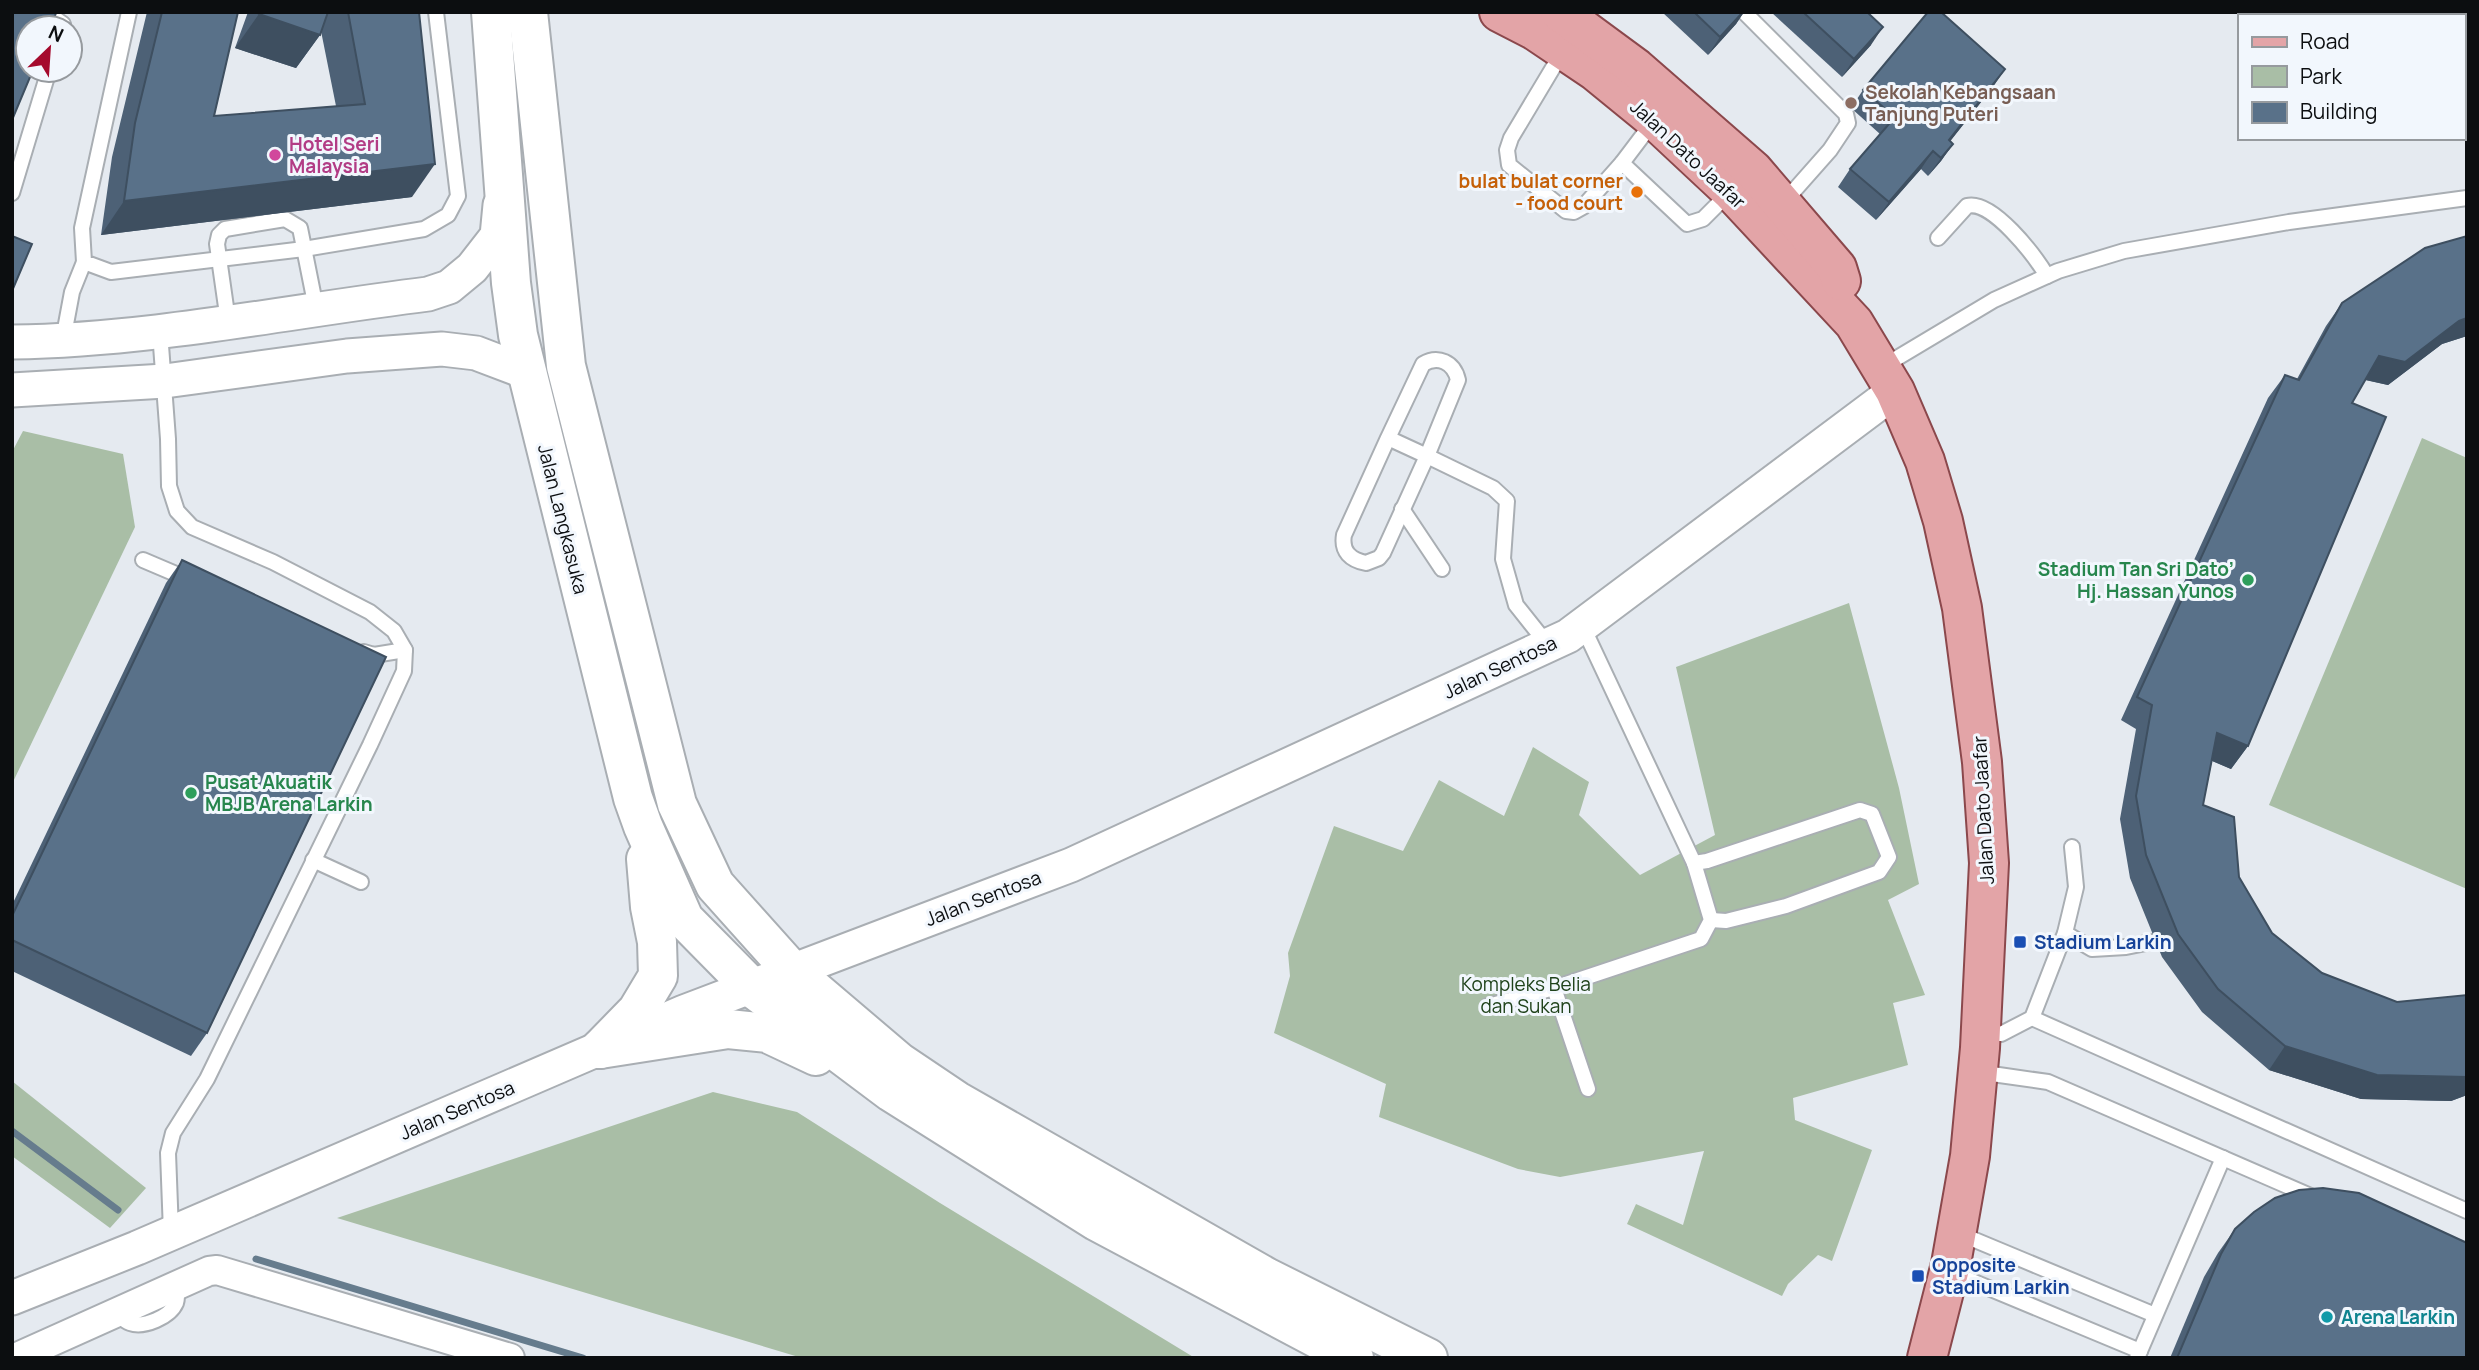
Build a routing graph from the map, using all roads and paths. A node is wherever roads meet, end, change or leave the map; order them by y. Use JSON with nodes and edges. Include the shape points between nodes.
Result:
{"nodes":[{"id":1,"x":129,"y":12,"type":"edge"},
{"id":2,"x":436,"y":12,"type":"edge"},
{"id":3,"x":491,"y":12,"type":"edge"},
{"id":4,"x":528,"y":12,"type":"edge"},
{"id":5,"x":1499,"y":12,"type":"edge"},
{"id":6,"x":1560,"y":12,"type":"edge"},
{"id":7,"x":1744,"y":12,"type":"edge"},
{"id":8,"x":1564,"y":50,"type":"junction"},
{"id":9,"x":45,"y":84,"type":"edge"},
{"id":10,"x":1655,"y":120,"type":"junction"},
{"id":11,"x":504,"y":161,"type":"junction"},
{"id":12,"x":1622,"y":163,"type":"junction"},
{"id":13,"x":1731,"y":191,"type":"junction"},
{"id":14,"x":12,"y":194,"type":"edge"},
{"id":15,"x":2467,"y":198,"type":"edge"},
{"id":16,"x":1783,"y":203,"type":"junction"},
{"id":17,"x":1938,"y":238,"type":"dead end"},
{"id":18,"x":304,"y":249,"type":"junction"},
{"id":19,"x":219,"y":259,"type":"junction"},
{"id":20,"x":84,"y":262,"type":"junction"},
{"id":21,"x":2047,"y":276,"type":"junction"},
{"id":22,"x":316,"y":308,"type":"junction"},
{"id":23,"x":228,"y":321,"type":"junction"},
{"id":24,"x":1854,"y":323,"type":"junction"},
{"id":25,"x":160,"y":332,"type":"junction"},
{"id":26,"x":63,"y":341,"type":"junction"},
{"id":27,"x":12,"y":342,"type":"edge"},
{"id":28,"x":526,"y":372,"type":"junction"},
{"id":29,"x":1888,"y":379,"type":"junction"},
{"id":30,"x":165,"y":381,"type":"junction"},
{"id":31,"x":12,"y":390,"type":"edge"},
{"id":32,"x":1388,"y":438,"type":"junction"},
{"id":33,"x":1427,"y":456,"type":"junction"},
{"id":34,"x":1402,"y":509,"type":"junction"},
{"id":35,"x":143,"y":560,"type":"dead end"},
{"id":36,"x":1442,"y":569,"type":"dead end"},
{"id":37,"x":206,"y":586,"type":"edge"},
{"id":38,"x":1583,"y":627,"type":"junction"},
{"id":39,"x":346,"y":645,"type":"edge"},
{"id":40,"x":1549,"y":645,"type":"junction"},
{"id":41,"x":405,"y":650,"type":"junction"},
{"id":42,"x":643,"y":826,"type":"junction"},
{"id":43,"x":2072,"y":846,"type":"dead end"},
{"id":44,"x":313,"y":860,"type":"junction"},
{"id":45,"x":1693,"y":863,"type":"junction"},
{"id":46,"x":361,"y":882,"type":"dead end"},
{"id":47,"x":1711,"y":920,"type":"junction"},
{"id":48,"x":2065,"y":933,"type":"junction"},
{"id":49,"x":2151,"y":942,"type":"dead end"},
{"id":50,"x":792,"y":971,"type":"junction"},
{"id":51,"x":751,"y":987,"type":"junction"},
{"id":52,"x":1554,"y":988,"type":"junction"},
{"id":53,"x":1488,"y":1006,"type":"dead end"},
{"id":54,"x":2032,"y":1018,"type":"junction"},
{"id":55,"x":1980,"y":1031,"type":"junction"},
{"id":56,"x":600,"y":1049,"type":"junction"},
{"id":57,"x":1978,"y":1072,"type":"junction"},
{"id":58,"x":1588,"y":1089,"type":"dead end"},
{"id":59,"x":891,"y":1092,"type":"junction"},
{"id":60,"x":2223,"y":1158,"type":"junction"},
{"id":61,"x":2326,"y":1203,"type":"edge"},
{"id":62,"x":2467,"y":1211,"type":"edge"},
{"id":63,"x":171,"y":1232,"type":"junction"},
{"id":64,"x":1957,"y":1233,"type":"junction"},
{"id":65,"x":1949,"y":1272,"type":"junction"},
{"id":66,"x":12,"y":1298,"type":"edge"},
{"id":67,"x":2155,"y":1315,"type":"junction"},
{"id":68,"x":2138,"y":1354,"type":"edge"},
{"id":69,"x":20,"y":1357,"type":"edge"},
{"id":70,"x":510,"y":1358,"type":"edge"},
{"id":71,"x":1354,"y":1358,"type":"edge"},
{"id":72,"x":1428,"y":1358,"type":"edge"},
{"id":73,"x":1927,"y":1358,"type":"edge"}],
"edges":[{"from":1,"to":20,"type":"lane","via":[[82,228]]},
{"from":2,"to":18,"type":"lane","via":[[458,196],[448,215],[424,229]]},
{"from":3,"to":11,"type":"main road","name":"Jalan Langkasuka"},
{"from":4,"to":50,"type":"main road","via":[[566,366],[677,804],[715,885]]},
{"from":5,"to":8,"type":"main road","name":"Jalan Dato Jaafar"},
{"from":6,"to":16,"type":"main road","name":"Jalan Dato Jaafar","via":[[1667,94]]},
{"from":7,"to":16,"type":"lane","via":[[1846,114],[1848,123]]},
{"from":8,"to":10,"type":"main road","name":"Jalan Dato Jaafar"},
{"from":8,"to":12,"type":"lane","via":[[1511,138],[1509,165],[1566,211],[1574,212]]},
{"from":9,"to":14,"type":"lane"},
{"from":10,"to":12,"type":"lane"},
{"from":10,"to":13,"type":"main road","name":"Jalan Dato Jaafar"},
{"from":11,"to":22,"type":"street","via":[[497,236],[449,288]]},
{"from":11,"to":28,"type":"main road","name":"Jalan Langkasuka","via":[[512,283]]},
{"from":12,"to":13,"type":"lane","via":[[1687,224],[1703,219]]},
{"from":13,"to":24,"type":"main road","name":"Jalan Dato Jaafar"},
{"from":15,"to":21,"type":"lane","via":[[2124,251]]},
{"from":16,"to":24,"type":"main road","name":"Jalan Dato Jaafar","via":[[1837,268]]},
{"from":17,"to":21,"type":"lane","via":[[1967,206],[1982,206],[2025,243]]},
{"from":18,"to":19,"type":"lane"},
{"from":18,"to":19,"type":"lane","via":[[300,229],[285,219],[225,229],[217,244]]},
{"from":18,"to":22,"type":"lane"},
{"from":19,"to":20,"type":"lane","via":[[111,272]]},
{"from":19,"to":23,"type":"lane"},
{"from":20,"to":26,"type":"lane","via":[[72,292]]},
{"from":21,"to":29,"type":"lane","via":[[1994,300]]},
{"from":22,"to":23,"type":"street"},
{"from":23,"to":25,"type":"street"},
{"from":24,"to":29,"type":"main road","name":"Jalan Dato Jaafar"},
{"from":25,"to":26,"type":"street"},
{"from":25,"to":30,"type":"lane"},
{"from":26,"to":27,"type":"street"},
{"from":28,"to":30,"type":"street","via":[[476,353],[442,349],[347,356]]},
{"from":28,"to":42,"type":"main road","name":"Jalan Langkasuka"},
{"from":29,"to":38,"type":"street","name":"Jalan Sentosa"},
{"from":29,"to":55,"type":"main road","name":"Jalan Dato Jaafar","via":[[1925,461],[1962,608],[1982,762],[1989,863]]},
{"from":30,"to":31,"type":"street"},
{"from":30,"to":41,"type":"lane","via":[[169,486],[177,511],[192,527],[370,612],[394,631]]},
{"from":32,"to":33,"type":"lane"},
{"from":32,"to":33,"type":"lane","via":[[1423,364],[1437,359],[1447,363],[1457,373],[1456,387]]},
{"from":32,"to":34,"type":"lane","via":[[1344,535],[1348,556],[1366,563],[1379,558]]},
{"from":33,"to":34,"type":"lane"},
{"from":33,"to":40,"type":"lane","via":[[1493,488],[1507,501],[1503,559],[1516,605]]},
{"from":34,"to":36,"type":"lane"},
{"from":35,"to":37,"type":"lane"},
{"from":38,"to":40,"type":"street","name":"Jalan Sentosa"},
{"from":38,"to":45,"type":"lane"},
{"from":39,"to":41,"type":"lane","via":[[374,655]]},
{"from":40,"to":50,"type":"street","name":"Jalan Sentosa","via":[[1070,865]]},
{"from":41,"to":44,"type":"lane","via":[[404,671]]},
{"from":42,"to":51,"type":"main road","name":"Jalan Langkasuka","via":[[684,919]]},
{"from":42,"to":56,"type":"main road","via":[[658,976],[637,1011]]},
{"from":43,"to":48,"type":"lane","via":[[2076,887]]},
{"from":44,"to":46,"type":"lane"},
{"from":44,"to":63,"type":"lane","via":[[206,1079],[173,1133],[168,1153]]},
{"from":45,"to":47,"type":"lane"},
{"from":45,"to":47,"type":"lane","via":[[1860,810],[1872,814],[1889,858],[1879,872],[1786,906],[1726,921]]},
{"from":47,"to":52,"type":"lane","via":[[1701,939]]},
{"from":48,"to":49,"type":"lane","via":[[2092,949]]},
{"from":48,"to":54,"type":"lane"},
{"from":50,"to":51,"type":"street","name":"Jalan Sentosa"},
{"from":50,"to":72,"type":"main road","via":[[899,1062],[957,1101],[1266,1278]]},
{"from":51,"to":56,"type":"street","name":"Jalan Sentosa"},
{"from":51,"to":59,"type":"main road","name":"Jalan Langkasuka"},
{"from":52,"to":53,"type":"lane"},
{"from":52,"to":58,"type":"lane"},
{"from":54,"to":55,"type":"lane","via":[[2001,1034]]},
{"from":54,"to":62,"type":"lane"},
{"from":55,"to":57,"type":"main road","name":"Jalan Dato Jaafar"},
{"from":56,"to":59,"type":"main road","via":[[728,1029],[767,1033]]},
{"from":56,"to":63,"type":"street","name":"Jalan Sentosa"},
{"from":57,"to":60,"type":"lane","via":[[2048,1082]]},
{"from":57,"to":64,"type":"main road","name":"Jalan Dato Jaafar"},
{"from":59,"to":71,"type":"main road","via":[[1096,1221]]},
{"from":60,"to":61,"type":"lane"},
{"from":60,"to":67,"type":"lane"},
{"from":63,"to":66,"type":"street","name":"Jalan Sentosa"},
{"from":64,"to":65,"type":"main road","name":"Jalan Dato Jaafar"},
{"from":64,"to":67,"type":"lane"},
{"from":65,"to":68,"type":"lane"},
{"from":65,"to":73,"type":"main road","name":"Jalan Dato Jaafar"},
{"from":67,"to":68,"type":"lane"},
{"from":69,"to":70,"type":"street","via":[[217,1270]]}]}
